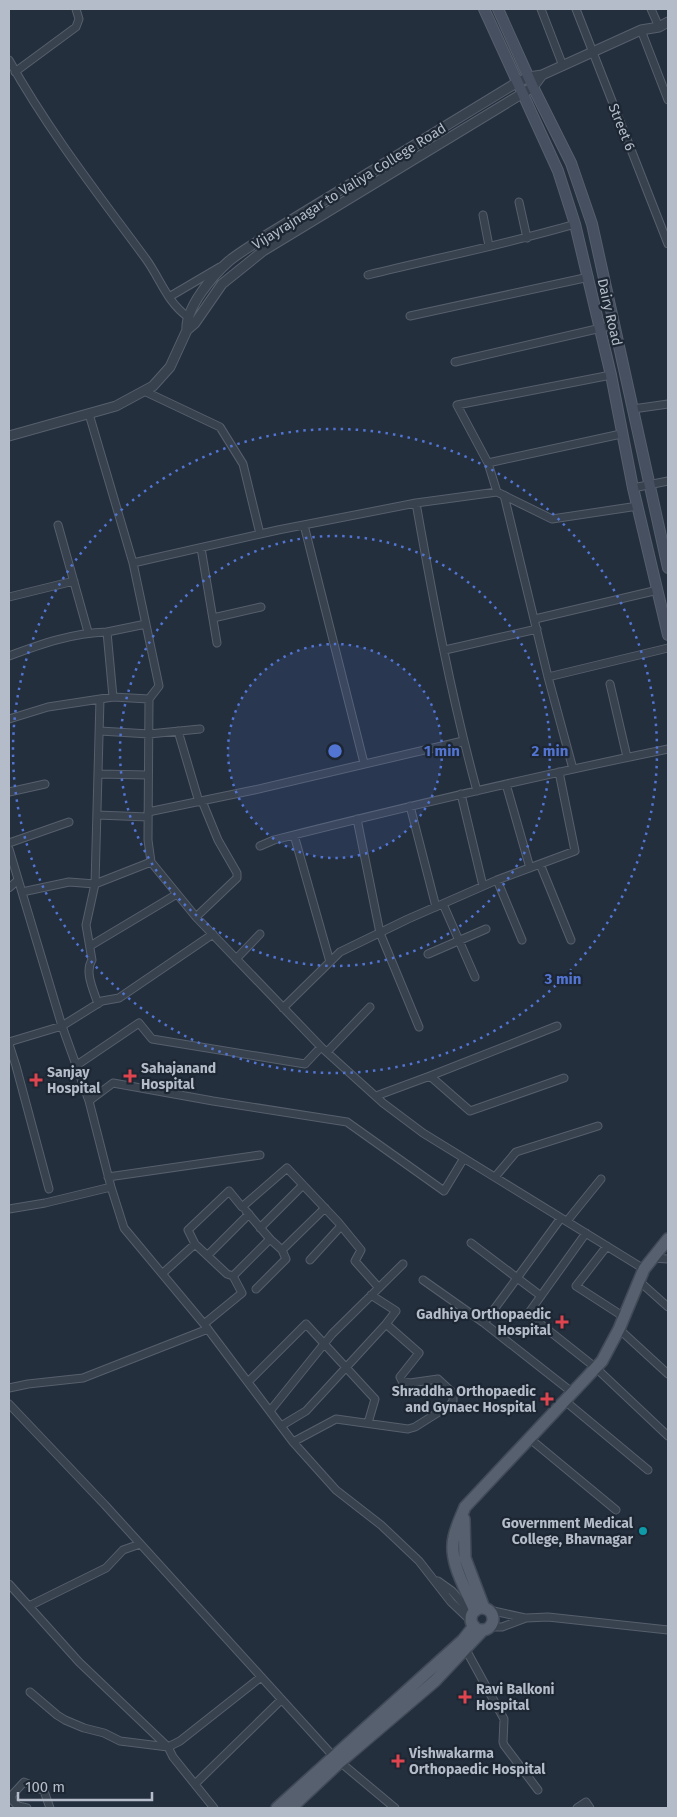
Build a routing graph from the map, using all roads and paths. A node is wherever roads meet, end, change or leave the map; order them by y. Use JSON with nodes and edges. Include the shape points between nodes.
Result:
{"nodes":[{"id":1,"x":76,"y":9,"type":"edge"},
{"id":2,"x":484,"y":9,"type":"edge"},
{"id":3,"x":498,"y":9,"type":"edge"},
{"id":4,"x":541,"y":9,"type":"edge"},
{"id":5,"x":576,"y":9,"type":"edge"},
{"id":6,"x":651,"y":9,"type":"edge"},
{"id":7,"x":668,"y":22,"type":"edge"},
{"id":8,"x":659,"y":27,"type":"junction"},
{"id":9,"x":641,"y":30,"type":"junction"},
{"id":10,"x":592,"y":52,"type":"junction"},
{"id":11,"x":9,"y":60,"type":"edge"},
{"id":12,"x":563,"y":66,"type":"junction"},
{"id":13,"x":16,"y":72,"type":"junction"},
{"id":14,"x":531,"y":82,"type":"junction"},
{"id":15,"x":516,"y":83,"type":"junction"},
{"id":16,"x":521,"y":94,"type":"junction"},
{"id":17,"x":668,"y":100,"type":"edge"},
{"id":18,"x":519,"y":202,"type":"dead end"},
{"id":19,"x":483,"y":215,"type":"dead end"},
{"id":20,"x":575,"y":224,"type":"junction"},
{"id":21,"x":527,"y":238,"type":"junction"},
{"id":22,"x":668,"y":244,"type":"edge"},
{"id":23,"x":489,"y":246,"type":"junction"},
{"id":24,"x":229,"y":261,"type":"junction"},
{"id":25,"x":368,"y":275,"type":"dead end"},
{"id":26,"x":589,"y":277,"type":"junction"},
{"id":27,"x":169,"y":297,"type":"junction"},
{"id":28,"x":410,"y":316,"type":"dead end"},
{"id":29,"x":188,"y":317,"type":"junction"},
{"id":30,"x":614,"y":325,"type":"junction"},
{"id":31,"x":599,"y":329,"type":"junction"},
{"id":32,"x":187,"y":330,"type":"junction"},
{"id":33,"x":455,"y":362,"type":"dead end"},
{"id":34,"x":611,"y":375,"type":"junction"},
{"id":35,"x":144,"y":391,"type":"junction"},
{"id":36,"x":668,"y":404,"type":"edge"},
{"id":37,"x":633,"y":409,"type":"junction"},
{"id":38,"x":89,"y":414,"type":"junction"},
{"id":39,"x":621,"y":434,"type":"junction"},
{"id":40,"x":9,"y":436,"type":"edge"},
{"id":41,"x":488,"y":463,"type":"junction"},
{"id":42,"x":668,"y":481,"type":"edge"},
{"id":43,"x":649,"y":485,"type":"junction"},
{"id":44,"x":633,"y":488,"type":"junction"},
{"id":45,"x":496,"y":492,"type":"junction"},
{"id":46,"x":504,"y":495,"type":"junction"},
{"id":47,"x":416,"y":502,"type":"junction"},
{"id":48,"x":638,"y":506,"type":"junction"},
{"id":49,"x":58,"y":524,"type":"dead end"},
{"id":50,"x":304,"y":525,"type":"junction"},
{"id":51,"x":260,"y":534,"type":"junction"},
{"id":52,"x":201,"y":548,"type":"junction"},
{"id":53,"x":133,"y":563,"type":"junction"},
{"id":54,"x":668,"y":568,"type":"edge"},
{"id":55,"x":74,"y":581,"type":"junction"},
{"id":56,"x":658,"y":590,"type":"junction"},
{"id":57,"x":9,"y":597,"type":"edge"},
{"id":58,"x":261,"y":607,"type":"dead end"},
{"id":59,"x":213,"y":618,"type":"junction"},
{"id":60,"x":535,"y":619,"type":"junction"},
{"id":61,"x":146,"y":624,"type":"junction"},
{"id":62,"x":537,"y":629,"type":"junction"},
{"id":63,"x":88,"y":632,"type":"junction"},
{"id":64,"x":106,"y":632,"type":"junction"},
{"id":65,"x":668,"y":635,"type":"edge"},
{"id":66,"x":217,"y":643,"type":"dead end"},
{"id":67,"x":668,"y":648,"type":"edge"},
{"id":68,"x":445,"y":650,"type":"junction"},
{"id":69,"x":9,"y":656,"type":"edge"},
{"id":70,"x":548,"y":677,"type":"junction"},
{"id":71,"x":610,"y":684,"type":"dead end"},
{"id":72,"x":113,"y":697,"type":"junction"},
{"id":73,"x":100,"y":699,"type":"junction"},
{"id":74,"x":149,"y":699,"type":"junction"},
{"id":75,"x":9,"y":719,"type":"edge"},
{"id":76,"x":200,"y":729,"type":"dead end"},
{"id":77,"x":100,"y":731,"type":"junction"},
{"id":78,"x":178,"y":732,"type":"junction"},
{"id":79,"x":148,"y":734,"type":"junction"},
{"id":80,"x":463,"y":741,"type":"junction"},
{"id":81,"x":668,"y":749,"type":"edge"},
{"id":82,"x":627,"y":757,"type":"junction"},
{"id":83,"x":364,"y":763,"type":"junction"},
{"id":84,"x":573,"y":769,"type":"junction"},
{"id":85,"x":559,"y":772,"type":"junction"},
{"id":86,"x":98,"y":774,"type":"junction"},
{"id":87,"x":148,"y":776,"type":"junction"},
{"id":88,"x":46,"y":784,"type":"dead end"},
{"id":89,"x":506,"y":784,"type":"junction"},
{"id":90,"x":477,"y":791,"type":"junction"},
{"id":91,"x":9,"y":792,"type":"edge"},
{"id":92,"x":461,"y":794,"type":"junction"},
{"id":93,"x":200,"y":801,"type":"junction"},
{"id":94,"x":410,"y":806,"type":"junction"},
{"id":95,"x":148,"y":814,"type":"junction"},
{"id":96,"x":97,"y":815,"type":"junction"},
{"id":97,"x":357,"y":819,"type":"junction"},
{"id":98,"x":69,"y":822,"type":"dead end"},
{"id":99,"x":294,"y":835,"type":"junction"},
{"id":100,"x":9,"y":843,"type":"edge"},
{"id":101,"x":260,"y":846,"type":"dead end"},
{"id":102,"x":9,"y":849,"type":"edge"},
{"id":103,"x":150,"y":862,"type":"junction"},
{"id":104,"x":540,"y":864,"type":"junction"},
{"id":105,"x":530,"y":868,"type":"junction"},
{"id":106,"x":18,"y":880,"type":"junction"},
{"id":107,"x":497,"y":880,"type":"junction"},
{"id":108,"x":95,"y":884,"type":"junction"},
{"id":109,"x":483,"y":886,"type":"junction"},
{"id":110,"x":9,"y":888,"type":"edge"},
{"id":111,"x":22,"y":892,"type":"junction"},
{"id":112,"x":177,"y":894,"type":"junction"},
{"id":113,"x":440,"y":905,"type":"junction"},
{"id":114,"x":196,"y":917,"type":"junction"},
{"id":115,"x":486,"y":929,"type":"dead end"},
{"id":116,"x":380,"y":933,"type":"junction"},
{"id":117,"x":213,"y":934,"type":"junction"},
{"id":118,"x":260,"y":934,"type":"dead end"},
{"id":119,"x":522,"y":940,"type":"dead end"},
{"id":120,"x":571,"y":940,"type":"dead end"},
{"id":121,"x":458,"y":941,"type":"junction"},
{"id":122,"x":90,"y":946,"type":"junction"},
{"id":123,"x":428,"y":954,"type":"dead end"},
{"id":124,"x":236,"y":958,"type":"junction"},
{"id":125,"x":330,"y":962,"type":"junction"},
{"id":126,"x":475,"y":977,"type":"dead end"},
{"id":127,"x":98,"y":1004,"type":"junction"},
{"id":128,"x":370,"y":1006,"type":"dead end"},
{"id":129,"x":283,"y":1008,"type":"junction"},
{"id":130,"x":62,"y":1026,"type":"junction"},
{"id":131,"x":557,"y":1026,"type":"dead end"},
{"id":132,"x":419,"y":1027,"type":"dead end"},
{"id":133,"x":9,"y":1043,"type":"edge"},
{"id":134,"x":324,"y":1050,"type":"junction"},
{"id":135,"x":77,"y":1065,"type":"junction"},
{"id":136,"x":12,"y":1068,"type":"edge"},
{"id":137,"x":430,"y":1076,"type":"junction"},
{"id":138,"x":564,"y":1078,"type":"dead end"},
{"id":139,"x":376,"y":1096,"type":"junction"},
{"id":140,"x":89,"y":1101,"type":"junction"},
{"id":141,"x":598,"y":1126,"type":"dead end"},
{"id":142,"x":260,"y":1155,"type":"dead end"},
{"id":143,"x":464,"y":1158,"type":"junction"},
{"id":144,"x":108,"y":1177,"type":"junction"},
{"id":145,"x":495,"y":1177,"type":"junction"},
{"id":146,"x":601,"y":1180,"type":"dead end"},
{"id":147,"x":303,"y":1185,"type":"junction"},
{"id":148,"x":111,"y":1187,"type":"junction"},
{"id":149,"x":49,"y":1188,"type":"dead end"},
{"id":150,"x":242,"y":1207,"type":"junction"},
{"id":151,"x":325,"y":1208,"type":"junction"},
{"id":152,"x":9,"y":1209,"type":"edge"},
{"id":153,"x":249,"y":1214,"type":"junction"},
{"id":154,"x":564,"y":1219,"type":"junction"},
{"id":155,"x":342,"y":1226,"type":"junction"},
{"id":156,"x":260,"y":1228,"type":"junction"},
{"id":157,"x":586,"y":1233,"type":"junction"},
{"id":158,"x":270,"y":1239,"type":"junction"},
{"id":159,"x":668,"y":1239,"type":"edge"},
{"id":160,"x":471,"y":1243,"type":"dead end"},
{"id":161,"x":195,"y":1244,"type":"junction"},
{"id":162,"x":607,"y":1246,"type":"junction"},
{"id":163,"x":282,"y":1250,"type":"junction"},
{"id":164,"x":208,"y":1255,"type":"junction"},
{"id":165,"x":652,"y":1258,"type":"junction"},
{"id":166,"x":668,"y":1259,"type":"edge"},
{"id":167,"x":310,"y":1260,"type":"dead end"},
{"id":168,"x":403,"y":1264,"type":"dead end"},
{"id":169,"x":644,"y":1268,"type":"junction"},
{"id":170,"x":163,"y":1273,"type":"junction"},
{"id":171,"x":233,"y":1276,"type":"junction"},
{"id":172,"x":517,"y":1277,"type":"junction"},
{"id":173,"x":423,"y":1280,"type":"dead end"},
{"id":174,"x":639,"y":1281,"type":"junction"},
{"id":175,"x":379,"y":1288,"type":"junction"},
{"id":176,"x":256,"y":1289,"type":"dead end"},
{"id":177,"x":372,"y":1295,"type":"junction"},
{"id":178,"x":541,"y":1296,"type":"junction"},
{"id":179,"x":668,"y":1307,"type":"edge"},
{"id":180,"x":624,"y":1317,"type":"junction"},
{"id":181,"x":484,"y":1323,"type":"junction"},
{"id":182,"x":386,"y":1324,"type":"junction"},
{"id":183,"x":206,"y":1326,"type":"junction"},
{"id":184,"x":619,"y":1329,"type":"junction"},
{"id":185,"x":325,"y":1343,"type":"junction"},
{"id":186,"x":346,"y":1367,"type":"junction"},
{"id":187,"x":596,"y":1368,"type":"junction"},
{"id":188,"x":668,"y":1374,"type":"edge"},
{"id":189,"x":248,"y":1382,"type":"junction"},
{"id":190,"x":9,"y":1388,"type":"edge"},
{"id":191,"x":569,"y":1397,"type":"junction"},
{"id":192,"x":9,"y":1404,"type":"edge"},
{"id":193,"x":270,"y":1411,"type":"junction"},
{"id":194,"x":368,"y":1423,"type":"junction"},
{"id":195,"x":281,"y":1426,"type":"junction"},
{"id":196,"x":668,"y":1436,"type":"edge"},
{"id":197,"x":530,"y":1438,"type":"junction"},
{"id":198,"x":293,"y":1442,"type":"junction"},
{"id":199,"x":648,"y":1470,"type":"dead end"},
{"id":200,"x":616,"y":1510,"type":"dead end"},
{"id":201,"x":140,"y":1544,"type":"junction"},
{"id":202,"x":9,"y":1584,"type":"edge"},
{"id":203,"x":29,"y":1606,"type":"junction"},
{"id":204,"x":480,"y":1618,"type":"junction"},
{"id":205,"x":526,"y":1618,"type":"junction"},
{"id":206,"x":668,"y":1630,"type":"edge"},
{"id":207,"x":465,"y":1648,"type":"junction"},
{"id":208,"x":261,"y":1677,"type":"junction"},
{"id":209,"x":30,"y":1692,"type":"dead end"},
{"id":210,"x":282,"y":1700,"type":"junction"},
{"id":211,"x":168,"y":1747,"type":"junction"},
{"id":212,"x":337,"y":1760,"type":"junction"},
{"id":213,"x":195,"y":1784,"type":"junction"},
{"id":214,"x":538,"y":1790,"type":"dead end"},
{"id":215,"x":12,"y":1805,"type":"edge"},
{"id":216,"x":27,"y":1808,"type":"edge"},
{"id":217,"x":50,"y":1808,"type":"edge"},
{"id":218,"x":214,"y":1808,"type":"edge"},
{"id":219,"x":277,"y":1808,"type":"edge"},
{"id":220,"x":291,"y":1808,"type":"edge"},
{"id":221,"x":395,"y":1808,"type":"edge"},
{"id":222,"x":577,"y":1808,"type":"edge"},
{"id":223,"x":590,"y":1808,"type":"edge"}],
"edges":[{"from":1,"to":13,"type":"street","via":[[79,19],[76,27]]},
{"from":2,"to":15,"type":"main road","name":"Dairy Road"},
{"from":3,"to":14,"type":"main road","name":"Dairy Road"},
{"from":4,"to":12,"type":"street"},
{"from":5,"to":10,"type":"street","name":"Street 6"},
{"from":6,"to":8,"type":"street"},
{"from":7,"to":8,"type":"street","name":"Vijayrajnagar to Valiya College Road"},
{"from":8,"to":9,"type":"street","name":"Vijayrajnagar to Valiya College Road"},
{"from":9,"to":10,"type":"street","name":"Vijayrajnagar to Valiya College Road"},
{"from":9,"to":17,"type":"street"},
{"from":10,"to":12,"type":"street","name":"Vijayrajnagar to Valiya College Road"},
{"from":10,"to":22,"type":"street","name":"Street 6"},
{"from":11,"to":13,"type":"street"},
{"from":12,"to":14,"type":"street","name":"Vijayrajnagar to Valiya College Road"},
{"from":13,"to":27,"type":"street","via":[[38,110],[148,262]]},
{"from":14,"to":15,"type":"street","name":"Vijayrajnagar to Valiya College Road"},
{"from":14,"to":16,"type":"street","name":"Vijayrajnagar to Valiya College Road"},
{"from":14,"to":30,"type":"main road","name":"Dairy Road","via":[[581,191],[592,224]]},
{"from":15,"to":16,"type":"main road","name":"Dairy Road"},
{"from":15,"to":24,"type":"street","name":"Vijayrajnagar to Valiya College Road"},
{"from":16,"to":20,"type":"main road","name":"Dairy Road","via":[[558,170]]},
{"from":16,"to":32,"type":"street","name":"Vijayrajnagar to Valiya College Road","via":[[263,251],[222,284]]},
{"from":18,"to":21,"type":"street"},
{"from":19,"to":23,"type":"street"},
{"from":20,"to":21,"type":"street"},
{"from":20,"to":26,"type":"main road","name":"Dairy Road"},
{"from":21,"to":23,"type":"street"},
{"from":23,"to":25,"type":"street"},
{"from":24,"to":27,"type":"street"},
{"from":24,"to":29,"type":"street","name":"Vijayrajnagar to Valiya College Road","via":[[200,294]]},
{"from":26,"to":28,"type":"street"},
{"from":26,"to":31,"type":"main road","name":"Dairy Road"},
{"from":27,"to":29,"type":"street","via":[[175,307]]},
{"from":29,"to":32,"type":"street","name":"Vijayrajnagar to Valiya College Road"},
{"from":30,"to":31,"type":"street"},
{"from":30,"to":37,"type":"main road","name":"Dairy Road"},
{"from":31,"to":33,"type":"street"},
{"from":31,"to":34,"type":"main road","name":"Dairy Road"},
{"from":32,"to":35,"type":"street","name":"Vijayrajnagar to Valiya College Road","via":[[170,367]]},
{"from":34,"to":39,"type":"main road","name":"Dairy Road"},
{"from":34,"to":41,"type":"street","via":[[457,405]]},
{"from":35,"to":38,"type":"street","name":"Vijayrajnagar to Valiya College Road","via":[[116,406]]},
{"from":35,"to":51,"type":"street","via":[[220,426],[243,464]]},
{"from":36,"to":37,"type":"street"},
{"from":37,"to":43,"type":"main road","name":"Dairy Road"},
{"from":38,"to":40,"type":"street","name":"Vijayrajnagar to Valiya College Road"},
{"from":38,"to":53,"type":"street"},
{"from":39,"to":41,"type":"street"},
{"from":39,"to":44,"type":"main road","name":"Dairy Road"},
{"from":41,"to":45,"type":"street"},
{"from":42,"to":43,"type":"street"},
{"from":43,"to":44,"type":"street"},
{"from":43,"to":54,"type":"main road","name":"Dairy Road"},
{"from":44,"to":48,"type":"main road","name":"Dairy Road"},
{"from":45,"to":46,"type":"street"},
{"from":45,"to":47,"type":"street"},
{"from":46,"to":48,"type":"street","via":[[552,519]]},
{"from":46,"to":60,"type":"street"},
{"from":47,"to":50,"type":"street"},
{"from":47,"to":68,"type":"street"},
{"from":48,"to":56,"type":"main road","name":"Dairy Road"},
{"from":49,"to":55,"type":"street"},
{"from":50,"to":51,"type":"street"},
{"from":50,"to":83,"type":"street"},
{"from":51,"to":52,"type":"street"},
{"from":52,"to":53,"type":"street"},
{"from":52,"to":59,"type":"street"},
{"from":53,"to":61,"type":"street"},
{"from":55,"to":57,"type":"street"},
{"from":55,"to":63,"type":"street"},
{"from":56,"to":60,"type":"street"},
{"from":56,"to":65,"type":"main road","name":"Dairy Road"},
{"from":58,"to":59,"type":"street"},
{"from":59,"to":66,"type":"street"},
{"from":60,"to":62,"type":"street"},
{"from":61,"to":64,"type":"street"},
{"from":61,"to":74,"type":"street","via":[[158,686]]},
{"from":62,"to":68,"type":"street"},
{"from":62,"to":70,"type":"street"},
{"from":63,"to":64,"type":"street"},
{"from":63,"to":69,"type":"street","via":[[48,641]]},
{"from":64,"to":72,"type":"street"},
{"from":67,"to":70,"type":"street"},
{"from":68,"to":80,"type":"street"},
{"from":70,"to":84,"type":"street"},
{"from":71,"to":82,"type":"street"},
{"from":72,"to":73,"type":"street"},
{"from":72,"to":74,"type":"street"},
{"from":73,"to":75,"type":"street"},
{"from":73,"to":77,"type":"street"},
{"from":74,"to":79,"type":"street"},
{"from":76,"to":78,"type":"street"},
{"from":77,"to":79,"type":"street"},
{"from":77,"to":86,"type":"street"},
{"from":78,"to":79,"type":"street"},
{"from":78,"to":93,"type":"street"},
{"from":79,"to":87,"type":"street"},
{"from":80,"to":83,"type":"street"},
{"from":80,"to":90,"type":"street"},
{"from":81,"to":82,"type":"street"},
{"from":82,"to":84,"type":"street"},
{"from":83,"to":93,"type":"street"},
{"from":84,"to":85,"type":"street"},
{"from":85,"to":89,"type":"street"},
{"from":85,"to":104,"type":"street","via":[[575,851]]},
{"from":86,"to":87,"type":"street"},
{"from":86,"to":96,"type":"street"},
{"from":87,"to":95,"type":"street"},
{"from":88,"to":91,"type":"street"},
{"from":89,"to":90,"type":"street"},
{"from":89,"to":105,"type":"street"},
{"from":90,"to":92,"type":"street"},
{"from":92,"to":94,"type":"street"},
{"from":92,"to":109,"type":"street"},
{"from":93,"to":95,"type":"street"},
{"from":93,"to":114,"type":"street","via":[[238,878]]},
{"from":94,"to":97,"type":"street"},
{"from":94,"to":113,"type":"street"},
{"from":95,"to":96,"type":"street"},
{"from":95,"to":103,"type":"street"},
{"from":96,"to":108,"type":"street"},
{"from":97,"to":99,"type":"street"},
{"from":97,"to":116,"type":"street"},
{"from":98,"to":100,"type":"street"},
{"from":99,"to":101,"type":"street"},
{"from":99,"to":125,"type":"street"},
{"from":102,"to":106,"type":"street"},
{"from":103,"to":108,"type":"street"},
{"from":103,"to":112,"type":"street"},
{"from":104,"to":105,"type":"street"},
{"from":104,"to":120,"type":"street"},
{"from":105,"to":107,"type":"street"},
{"from":106,"to":110,"type":"street"},
{"from":106,"to":111,"type":"street"},
{"from":107,"to":109,"type":"street"},
{"from":107,"to":119,"type":"street"},
{"from":108,"to":111,"type":"street","via":[[69,882]]},
{"from":108,"to":122,"type":"street","via":[[86,925]]},
{"from":109,"to":113,"type":"street"},
{"from":111,"to":130,"type":"street"},
{"from":112,"to":114,"type":"street"},
{"from":112,"to":122,"type":"street"},
{"from":113,"to":116,"type":"street"},
{"from":113,"to":121,"type":"street"},
{"from":114,"to":117,"type":"street"},
{"from":115,"to":121,"type":"street"},
{"from":116,"to":125,"type":"street","via":[[340,952]]},
{"from":116,"to":132,"type":"street"},
{"from":117,"to":124,"type":"street"},
{"from":117,"to":127,"type":"street","via":[[119,998]]},
{"from":118,"to":124,"type":"street"},
{"from":121,"to":123,"type":"street"},
{"from":121,"to":126,"type":"street"},
{"from":122,"to":127,"type":"street","via":[[91,983]]},
{"from":124,"to":129,"type":"street"},
{"from":125,"to":129,"type":"street"},
{"from":127,"to":130,"type":"street"},
{"from":128,"to":134,"type":"street"},
{"from":129,"to":134,"type":"street"},
{"from":130,"to":133,"type":"street"},
{"from":130,"to":135,"type":"street"},
{"from":131,"to":137,"type":"street"},
{"from":133,"to":136,"type":"street"},
{"from":134,"to":135,"type":"street","via":[[305,1064],[152,1039],[139,1023]]},
{"from":134,"to":139,"type":"street"},
{"from":135,"to":140,"type":"street"},
{"from":136,"to":149,"type":"street"},
{"from":137,"to":138,"type":"street","via":[[470,1111]]},
{"from":137,"to":139,"type":"street"},
{"from":139,"to":143,"type":"street","via":[[423,1133]]},
{"from":140,"to":143,"type":"street","via":[[113,1083],[347,1122],[444,1191]]},
{"from":140,"to":144,"type":"street"},
{"from":141,"to":145,"type":"street","via":[[516,1152]]},
{"from":142,"to":144,"type":"street"},
{"from":143,"to":145,"type":"street"},
{"from":144,"to":148,"type":"street"},
{"from":145,"to":154,"type":"street"},
{"from":146,"to":154,"type":"street"},
{"from":147,"to":150,"type":"street","via":[[286,1168]]},
{"from":147,"to":151,"type":"street"},
{"from":147,"to":156,"type":"street"},
{"from":148,"to":152,"type":"street"},
{"from":148,"to":170,"type":"street","via":[[124,1228]]},
{"from":150,"to":153,"type":"street"},
{"from":150,"to":161,"type":"street","via":[[229,1191],[188,1230]]},
{"from":151,"to":155,"type":"street"},
{"from":151,"to":163,"type":"street"},
{"from":153,"to":156,"type":"street"},
{"from":153,"to":164,"type":"street"},
{"from":154,"to":157,"type":"street"},
{"from":154,"to":172,"type":"street"},
{"from":155,"to":167,"type":"street"},
{"from":155,"to":175,"type":"street","via":[[361,1250],[355,1261]]},
{"from":156,"to":158,"type":"street"},
{"from":157,"to":162,"type":"street"},
{"from":157,"to":178,"type":"street"},
{"from":158,"to":163,"type":"street"},
{"from":158,"to":171,"type":"street"},
{"from":159,"to":165,"type":"main road"},
{"from":160,"to":172,"type":"street"},
{"from":161,"to":164,"type":"street"},
{"from":161,"to":170,"type":"street"},
{"from":162,"to":169,"type":"street"},
{"from":162,"to":180,"type":"street","via":[[576,1286]]},
{"from":163,"to":176,"type":"street","via":[[286,1259]]},
{"from":164,"to":171,"type":"street"},
{"from":165,"to":166,"type":"street"},
{"from":165,"to":169,"type":"main road"},
{"from":168,"to":175,"type":"street"},
{"from":169,"to":174,"type":"main road"},
{"from":170,"to":183,"type":"street"},
{"from":171,"to":183,"type":"street","via":[[242,1293]]},
{"from":172,"to":178,"type":"street"},
{"from":172,"to":181,"type":"street"},
{"from":173,"to":181,"type":"street"},
{"from":174,"to":179,"type":"street"},
{"from":174,"to":180,"type":"main road"},
{"from":175,"to":177,"type":"street"},
{"from":177,"to":182,"type":"street","via":[[396,1311]]},
{"from":177,"to":185,"type":"street"},
{"from":178,"to":187,"type":"street","via":[[528,1314]]},
{"from":180,"to":184,"type":"main road"},
{"from":181,"to":191,"type":"street"},
{"from":182,"to":186,"type":"street"},
{"from":182,"to":194,"type":"street","via":[[419,1353],[400,1377],[402,1381],[438,1379],[453,1392],[453,1401],[408,1430]]},
{"from":183,"to":189,"type":"street"},
{"from":183,"to":190,"type":"street","via":[[83,1378]]},
{"from":184,"to":187,"type":"main road"},
{"from":184,"to":188,"type":"street"},
{"from":185,"to":186,"type":"street"},
{"from":185,"to":189,"type":"street","via":[[306,1324]]},
{"from":185,"to":193,"type":"street"},
{"from":186,"to":194,"type":"street","via":[[375,1399]]},
{"from":186,"to":195,"type":"street","via":[[306,1411]]},
{"from":187,"to":191,"type":"main road"},
{"from":187,"to":196,"type":"street"},
{"from":189,"to":193,"type":"street"},
{"from":191,"to":197,"type":"main road"},
{"from":191,"to":199,"type":"street"},
{"from":192,"to":201,"type":"street"},
{"from":193,"to":195,"type":"street"},
{"from":194,"to":198,"type":"street","via":[[336,1419]]},
{"from":195,"to":198,"type":"street"},
{"from":197,"to":200,"type":"street"},
{"from":197,"to":204,"type":"main road","via":[[465,1508],[453,1538],[458,1570]]},
{"from":198,"to":204,"type":"street","via":[[336,1490],[381,1525],[419,1561],[451,1602]]},
{"from":201,"to":203,"type":"street","via":[[123,1550],[106,1568]]},
{"from":201,"to":208,"type":"street"},
{"from":202,"to":203,"type":"street"},
{"from":203,"to":211,"type":"street","via":[[79,1662]]},
{"from":204,"to":205,"type":"street"},
{"from":204,"to":205,"type":"street","via":[[502,1627]]},
{"from":204,"to":207,"type":"main road"},
{"from":204,"to":212,"type":"main road","via":[[463,1640]]},
{"from":205,"to":206,"type":"street","via":[[548,1617]]},
{"from":207,"to":212,"type":"main road","via":[[435,1680]]},
{"from":207,"to":214,"type":"street","via":[[504,1719],[504,1746]]},
{"from":208,"to":210,"type":"street"},
{"from":208,"to":211,"type":"street"},
{"from":209,"to":211,"type":"street","via":[[57,1715],[84,1728],[97,1730],[120,1742]]},
{"from":210,"to":212,"type":"street"},
{"from":210,"to":213,"type":"street"},
{"from":211,"to":213,"type":"street"},
{"from":212,"to":219,"type":"main road"},
{"from":212,"to":220,"type":"main road"},
{"from":212,"to":221,"type":"street"},
{"from":213,"to":218,"type":"street"},
{"from":215,"to":216,"type":"street"},
{"from":215,"to":217,"type":"street","via":[[12,1795],[24,1782],[44,1791]]},
{"from":222,"to":223,"type":"street","via":[[586,1802]]}]}
